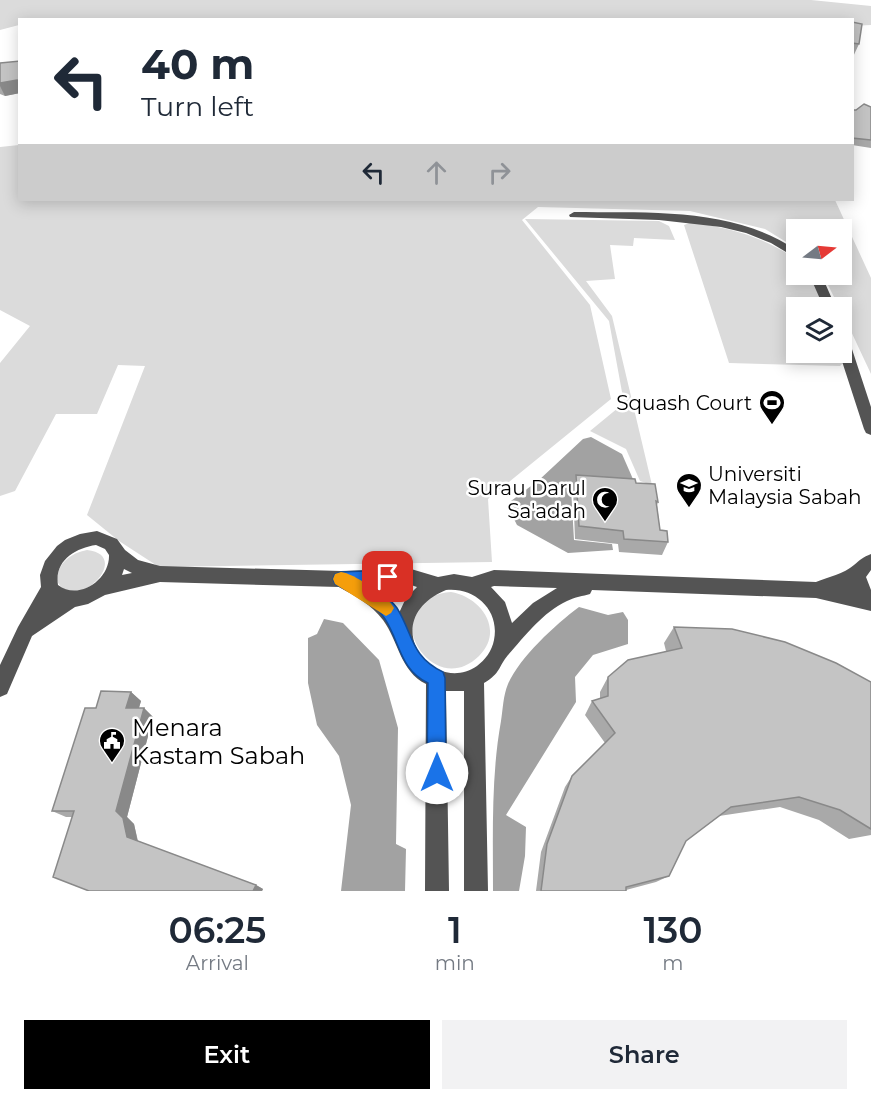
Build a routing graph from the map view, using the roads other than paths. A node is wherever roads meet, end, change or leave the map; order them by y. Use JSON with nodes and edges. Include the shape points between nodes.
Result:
{"nodes":[{"id":1,"x":574,"y":215,"type":"dead end"},
{"id":2,"x":786,"y":248,"type":"edge"},
{"id":3,"x":849,"y":363,"type":"edge"},
{"id":4,"x":871,"y":429,"type":"edge"},
{"id":5,"x":119,"y":555,"type":"junction"},
{"id":6,"x":865,"y":566,"type":"edge"},
{"id":7,"x":160,"y":574,"type":"junction"},
{"id":8,"x":341,"y":579,"type":"junction"},
{"id":9,"x":607,"y":584,"type":"junction"},
{"id":10,"x":440,"y":585,"type":"junction"},
{"id":11,"x":470,"y":586,"type":"junction"},
{"id":12,"x":50,"y":588,"type":"junction"},
{"id":13,"x":103,"y":588,"type":"junction"},
{"id":14,"x":816,"y":590,"type":"junction"},
{"id":15,"x":72,"y":599,"type":"junction"},
{"id":16,"x":871,"y":603,"type":"edge"},
{"id":17,"x":24,"y":633,"type":"junction"},
{"id":18,"x":403,"y":639,"type":"junction"},
{"id":19,"x":501,"y":652,"type":"junction"},
{"id":20,"x":436,"y":678,"type":"junction"},
{"id":21,"x":474,"y":678,"type":"junction"},
{"id":22,"x":0,"y":687,"type":"edge"},
{"id":23,"x":437,"y":891,"type":"edge"},
{"id":24,"x":476,"y":891,"type":"edge"}],
"edges":[{"from":1,"to":2,"type":"street","via":[[709,221],[735,226]]},
{"from":3,"to":4,"type":"street"},
{"from":5,"to":7,"type":"street","via":[[134,566]]},
{"from":5,"to":12,"type":"street","via":[[112,543],[98,538],[70,546],[50,566]]},
{"from":5,"to":13,"type":"street","via":[[116,572]]},
{"from":6,"to":14,"type":"street"},
{"from":6,"to":16,"type":"street","via":[[858,583]]},
{"from":7,"to":8,"type":"street"},
{"from":7,"to":13,"type":"street"},
{"from":8,"to":10,"type":"street","via":[[411,577]]},
{"from":8,"to":18,"type":"street","via":[[379,600]]},
{"from":9,"to":11,"type":"street","via":[[494,578]]},
{"from":9,"to":14,"type":"street"},
{"from":9,"to":19,"type":"street","via":[[570,590],[549,600],[525,621]]},
{"from":10,"to":11,"type":"street"},
{"from":10,"to":18,"type":"street","via":[[422,594],[408,609]]},
{"from":11,"to":19,"type":"street","via":[[488,596],[500,612],[506,632]]},
{"from":12,"to":15,"type":"street","via":[[58,596]]},
{"from":12,"to":17,"type":"street"},
{"from":13,"to":15,"type":"street"},
{"from":14,"to":16,"type":"street"},
{"from":15,"to":17,"type":"street"},
{"from":17,"to":22,"type":"street"},
{"from":18,"to":20,"type":"street","via":[[418,667]]},
{"from":19,"to":21,"type":"street","via":[[489,669]]},
{"from":20,"to":21,"type":"street","via":[[459,682]]},
{"from":20,"to":23,"type":"street"},
{"from":21,"to":24,"type":"street"}]}
